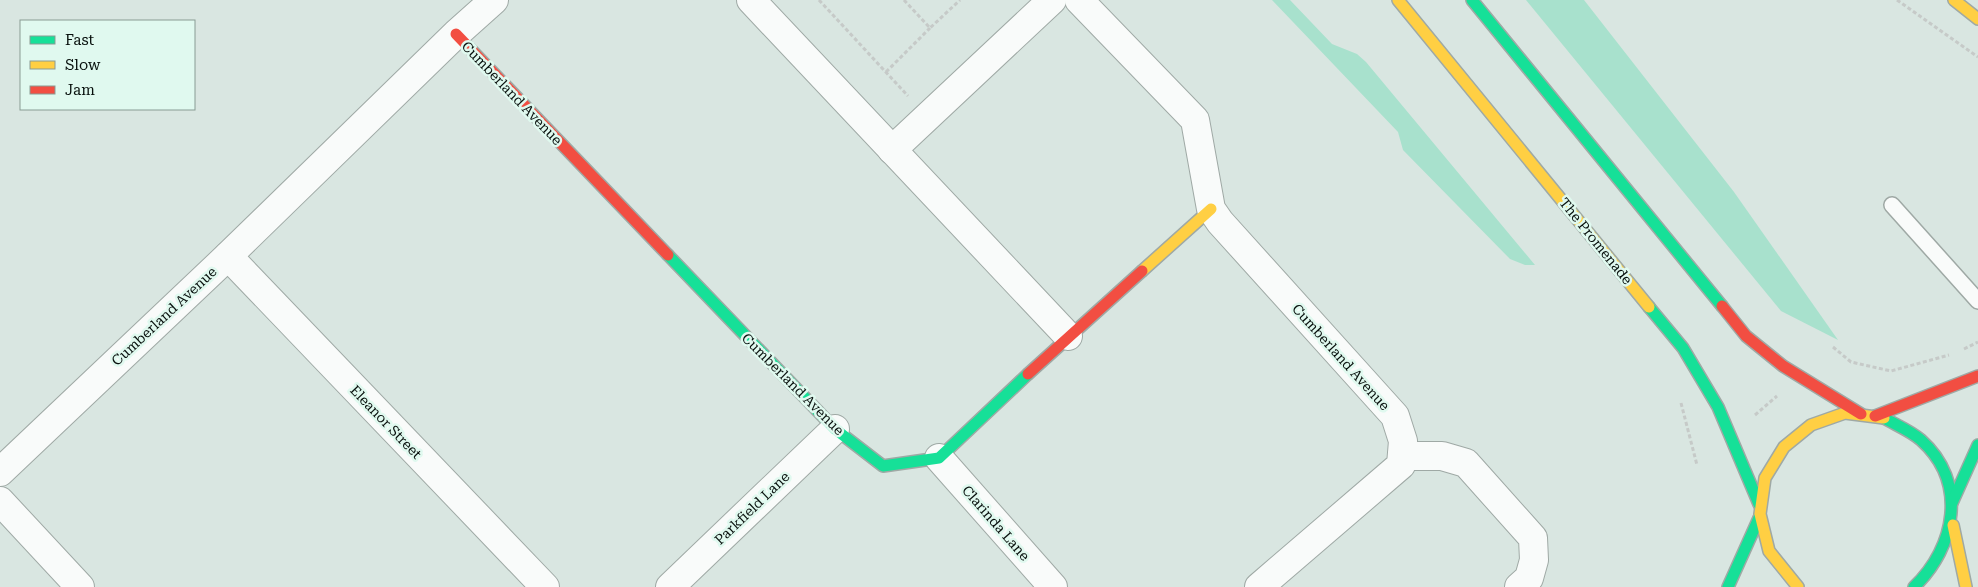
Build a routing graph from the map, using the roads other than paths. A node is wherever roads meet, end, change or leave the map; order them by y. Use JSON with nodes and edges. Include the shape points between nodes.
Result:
{"nodes":[{"id":1,"x":494,"y":0,"type":"edge"},
{"id":2,"x":751,"y":0,"type":"edge"},
{"id":3,"x":1052,"y":0,"type":"edge"},
{"id":4,"x":1079,"y":0,"type":"edge"},
{"id":5,"x":1398,"y":0,"type":"edge"},
{"id":6,"x":1472,"y":0,"type":"edge"},
{"id":7,"x":1954,"y":0,"type":"edge"},
{"id":8,"x":1978,"y":18,"type":"edge"},
{"id":9,"x":456,"y":34,"type":"junction"},
{"id":10,"x":892,"y":150,"type":"junction"},
{"id":11,"x":1892,"y":205,"type":"dead end"},
{"id":12,"x":1211,"y":209,"type":"junction"},
{"id":13,"x":228,"y":256,"type":"junction"},
{"id":14,"x":1978,"y":301,"type":"edge"},
{"id":15,"x":1068,"y":336,"type":"junction"},
{"id":16,"x":1978,"y":376,"type":"edge"},
{"id":17,"x":1861,"y":414,"type":"junction"},
{"id":18,"x":1875,"y":416,"type":"junction"},
{"id":19,"x":835,"y":429,"type":"junction"},
{"id":20,"x":1978,"y":445,"type":"edge"},
{"id":21,"x":1402,"y":456,"type":"junction"},
{"id":22,"x":939,"y":458,"type":"junction"},
{"id":23,"x":0,"y":472,"type":"edge"},
{"id":24,"x":0,"y":501,"type":"edge"},
{"id":25,"x":1952,"y":503,"type":"junction"},
{"id":26,"x":1759,"y":504,"type":"junction"},
{"id":27,"x":1952,"y":516,"type":"junction"},
{"id":28,"x":1760,"y":518,"type":"junction"},
{"id":29,"x":80,"y":587,"type":"edge"},
{"id":30,"x":544,"y":587,"type":"edge"},
{"id":31,"x":670,"y":587,"type":"edge"},
{"id":32,"x":1053,"y":587,"type":"edge"},
{"id":33,"x":1259,"y":587,"type":"edge"},
{"id":34,"x":1519,"y":587,"type":"edge"},
{"id":35,"x":1728,"y":587,"type":"edge"},
{"id":36,"x":1798,"y":587,"type":"edge"},
{"id":37,"x":1914,"y":587,"type":"edge"},
{"id":38,"x":1966,"y":587,"type":"edge"}],
"edges":[{"from":1,"to":9,"type":"street","name":"Cumberland Avenue"},
{"from":2,"to":10,"type":"street"},
{"from":3,"to":10,"type":"street"},
{"from":4,"to":12,"type":"street","via":[[1195,120]]},
{"from":5,"to":26,"type":"main road","name":"The Promenade","via":[[1683,348],[1718,407]]},
{"from":6,"to":17,"type":"main road","via":[[1746,336],[1783,366]]},
{"from":7,"to":8,"type":"main road"},
{"from":9,"to":13,"type":"street","name":"Cumberland Avenue"},
{"from":9,"to":19,"type":"main road","name":"Cumberland Avenue"},
{"from":10,"to":15,"type":"street"},
{"from":11,"to":14,"type":"lane"},
{"from":12,"to":15,"type":"main road"},
{"from":12,"to":21,"type":"street","name":"Cumberland Avenue","via":[[1395,416],[1403,441]]},
{"from":13,"to":23,"type":"street","name":"Cumberland Avenue"},
{"from":13,"to":30,"type":"street","name":"Eleanor Street"},
{"from":15,"to":22,"type":"main road"},
{"from":16,"to":18,"type":"main road"},
{"from":17,"to":18,"type":"main road"},
{"from":17,"to":26,"type":"main road","via":[[1821,420],[1787,442],[1770,464]]},
{"from":18,"to":25,"type":"main road","via":[[1912,433],[1932,452],[1945,476]]},
{"from":19,"to":22,"type":"main road","name":"Cumberland Avenue","via":[[883,466]]},
{"from":19,"to":31,"type":"street","name":"Parkfield Lane"},
{"from":20,"to":25,"type":"main road"},
{"from":21,"to":33,"type":"street","via":[[1401,465]]},
{"from":21,"to":34,"type":"street","via":[[1442,456],[1466,463],[1533,538],[1534,560],[1529,578]]},
{"from":22,"to":32,"type":"street","name":"Clarinda Lane"},
{"from":24,"to":29,"type":"street"},
{"from":25,"to":27,"type":"main road"},
{"from":26,"to":28,"type":"main road"},
{"from":27,"to":37,"type":"main road","via":[[1941,556]]},
{"from":27,"to":38,"type":"main road"},
{"from":28,"to":35,"type":"main road"},
{"from":28,"to":36,"type":"main road","via":[[1761,532],[1771,557]]}]}
